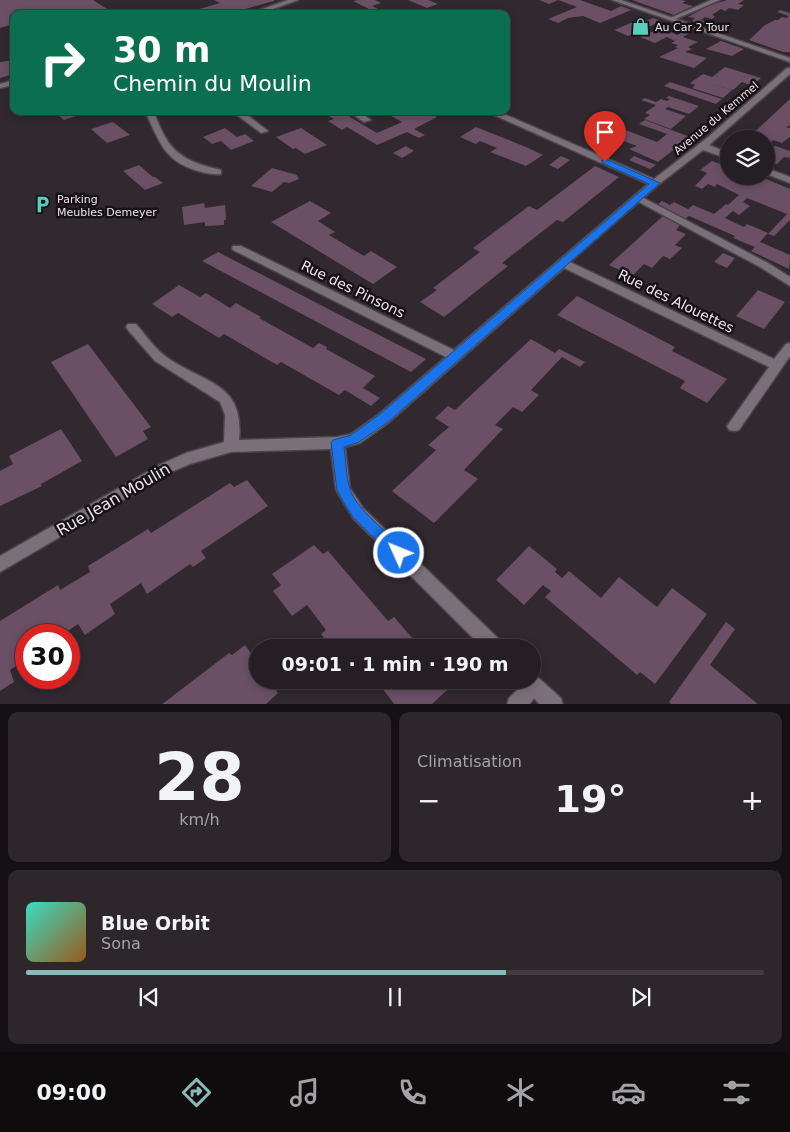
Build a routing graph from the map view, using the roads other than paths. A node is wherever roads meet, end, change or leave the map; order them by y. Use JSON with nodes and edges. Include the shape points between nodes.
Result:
{"nodes":[{"id":1,"x":296,"y":0,"type":"edge"},
{"id":2,"x":615,"y":0,"type":"edge"},
{"id":3,"x":717,"y":0,"type":"edge"},
{"id":4,"x":265,"y":10,"type":"edge"},
{"id":5,"x":671,"y":19,"type":"junction"},
{"id":6,"x":790,"y":60,"type":"edge"},
{"id":7,"x":790,"y":70,"type":"edge"},
{"id":8,"x":150,"y":115,"type":"edge"},
{"id":9,"x":242,"y":115,"type":"edge"},
{"id":10,"x":359,"y":115,"type":"edge"},
{"id":11,"x":498,"y":115,"type":"edge"},
{"id":12,"x":367,"y":120,"type":"dead end"},
{"id":13,"x":264,"y":131,"type":"dead end"},
{"id":14,"x":702,"y":146,"type":"junction"},
{"id":15,"x":720,"y":153,"type":"edge"},
{"id":16,"x":218,"y":172,"type":"dead end"},
{"id":17,"x":775,"y":174,"type":"edge"},
{"id":18,"x":790,"y":180,"type":"edge"},
{"id":19,"x":655,"y":183,"type":"junction"},
{"id":20,"x":638,"y":198,"type":"junction"},
{"id":21,"x":237,"y":248,"type":"dead end"},
{"id":22,"x":563,"y":262,"type":"junction"},
{"id":23,"x":790,"y":282,"type":"edge"},
{"id":24,"x":132,"y":327,"type":"dead end"},
{"id":25,"x":790,"y":347,"type":"edge"},
{"id":26,"x":456,"y":357,"type":"junction"},
{"id":27,"x":776,"y":366,"type":"junction"},
{"id":28,"x":734,"y":426,"type":"dead end"},
{"id":29,"x":338,"y":443,"type":"junction"},
{"id":30,"x":231,"y":446,"type":"junction"},
{"id":31,"x":0,"y":565,"type":"edge"},
{"id":32,"x":487,"y":639,"type":"edge"},
{"id":33,"x":526,"y":689,"type":"edge"},
{"id":34,"x":538,"y":689,"type":"edge"},
{"id":35,"x":516,"y":704,"type":"edge"},
{"id":36,"x":554,"y":704,"type":"edge"}],
"edges":[{"from":1,"to":4,"type":"street"},
{"from":2,"to":5,"type":"street"},
{"from":3,"to":5,"type":"street"},
{"from":5,"to":6,"type":"street"},
{"from":7,"to":14,"type":"street","name":"Avenue du Kemmel"},
{"from":8,"to":16,"type":"street","via":[[165,145],[182,163]]},
{"from":9,"to":13,"type":"street"},
{"from":10,"to":12,"type":"street"},
{"from":11,"to":19,"type":"street"},
{"from":14,"to":15,"type":"street"},
{"from":14,"to":19,"type":"street","name":"Avenue du Kemmel"},
{"from":17,"to":18,"type":"street"},
{"from":19,"to":20,"type":"street","name":"Avenue du Kemmel"},
{"from":20,"to":22,"type":"street","name":"Avenue du Kemmel"},
{"from":20,"to":23,"type":"street"},
{"from":21,"to":26,"type":"street","name":"Rue des Pinsons"},
{"from":22,"to":26,"type":"street","name":"Avenue du Kemmel"},
{"from":22,"to":27,"type":"street","name":"Rue des Alouettes"},
{"from":24,"to":30,"type":"street","via":[[159,358],[224,398],[231,406]]},
{"from":25,"to":27,"type":"street"},
{"from":26,"to":29,"type":"street","name":"Rue Jean Moulin","via":[[369,430],[355,439]]},
{"from":27,"to":28,"type":"street"},
{"from":29,"to":30,"type":"street","name":"Rue Jean Moulin"},
{"from":29,"to":32,"type":"street","via":[[343,490],[358,513]]},
{"from":30,"to":31,"type":"street","name":"Rue Jean Moulin","via":[[166,468]]},
{"from":33,"to":35,"type":"street"},
{"from":34,"to":36,"type":"street"}]}
